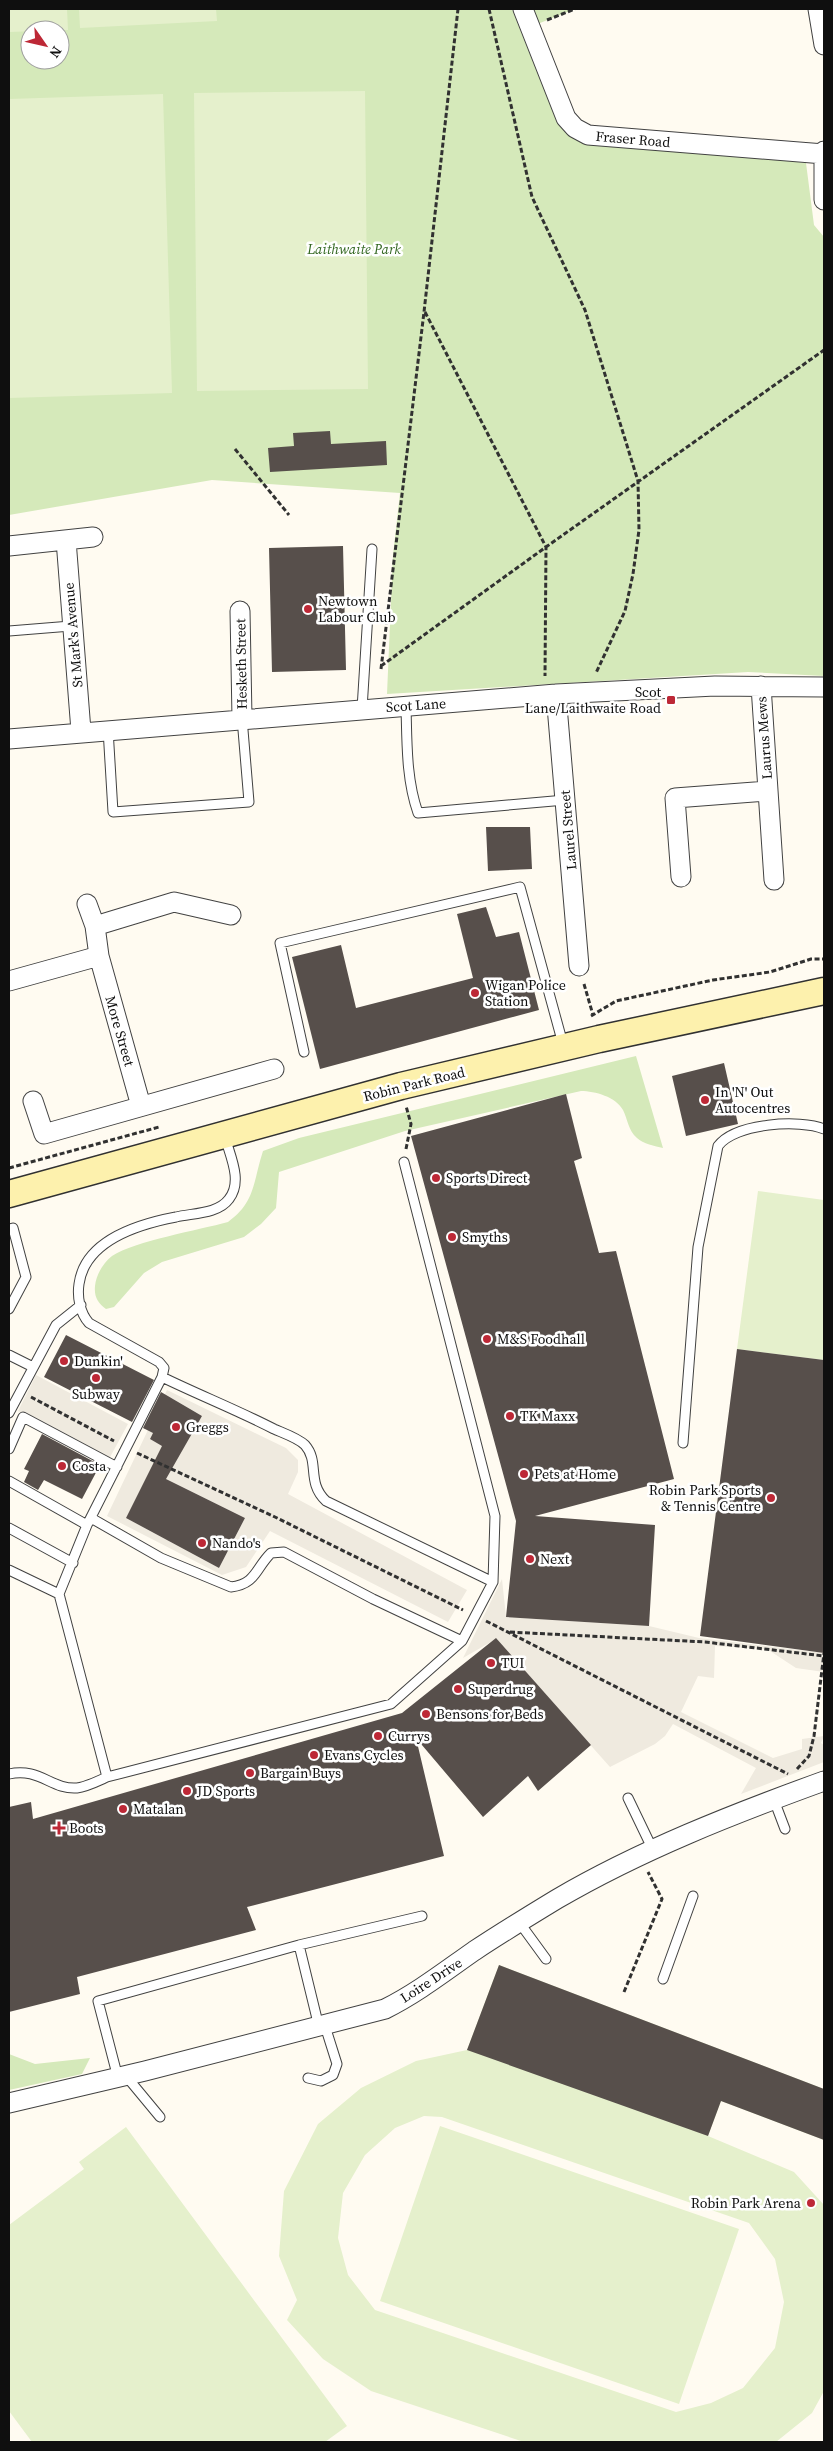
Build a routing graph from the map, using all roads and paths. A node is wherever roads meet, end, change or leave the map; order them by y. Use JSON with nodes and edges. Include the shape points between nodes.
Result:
{"nodes":[{"id":1,"x":458,"y":9,"type":"edge"},
{"id":2,"x":488,"y":9,"type":"edge"},
{"id":3,"x":523,"y":9,"type":"edge"},
{"id":4,"x":574,"y":9,"type":"edge"},
{"id":5,"x":818,"y":9,"type":"edge"},
{"id":6,"x":530,"y":26,"type":"junction"},
{"id":7,"x":824,"y":45,"type":"edge"},
{"id":8,"x":824,"y":152,"type":"edge"},
{"id":9,"x":824,"y":200,"type":"edge"},
{"id":10,"x":424,"y":312,"type":"junction"},
{"id":11,"x":824,"y":350,"type":"edge"},
{"id":12,"x":235,"y":449,"type":"dead end"},
{"id":13,"x":638,"y":481,"type":"junction"},
{"id":14,"x":289,"y":514,"type":"dead end"},
{"id":15,"x":93,"y":536,"type":"dead end"},
{"id":16,"x":66,"y":540,"type":"junction"},
{"id":17,"x":9,"y":546,"type":"edge"},
{"id":18,"x":546,"y":547,"type":"junction"},
{"id":19,"x":372,"y":549,"type":"dead end"},
{"id":20,"x":240,"y":611,"type":"dead end"},
{"id":21,"x":71,"y":626,"type":"junction"},
{"id":22,"x":9,"y":632,"type":"edge"},
{"id":23,"x":381,"y":667,"type":"junction"},
{"id":24,"x":380,"y":675,"type":"dead end"},
{"id":25,"x":760,"y":686,"type":"junction"},
{"id":26,"x":824,"y":687,"type":"edge"},
{"id":27,"x":587,"y":692,"type":"junction"},
{"id":28,"x":551,"y":694,"type":"junction"},
{"id":29,"x":406,"y":706,"type":"junction"},
{"id":30,"x":362,"y":709,"type":"junction"},
{"id":31,"x":242,"y":718,"type":"junction"},
{"id":32,"x":108,"y":729,"type":"junction"},
{"id":33,"x":81,"y":731,"type":"junction"},
{"id":34,"x":9,"y":738,"type":"edge"},
{"id":35,"x":768,"y":791,"type":"junction"},
{"id":36,"x":565,"y":800,"type":"junction"},
{"id":37,"x":681,"y":877,"type":"dead end"},
{"id":38,"x":774,"y":880,"type":"dead end"},
{"id":39,"x":87,"y":904,"type":"dead end"},
{"id":40,"x":231,"y":916,"type":"dead end"},
{"id":41,"x":95,"y":926,"type":"junction"},
{"id":42,"x":99,"y":956,"type":"junction"},
{"id":43,"x":579,"y":966,"type":"joint"},
{"id":44,"x":9,"y":981,"type":"edge"},
{"id":45,"x":824,"y":991,"type":"edge"},
{"id":46,"x":593,"y":1015,"type":"dead end"},
{"id":47,"x":564,"y":1047,"type":"junction"},
{"id":48,"x":304,"y":1052,"type":"dead end"},
{"id":49,"x":274,"y":1069,"type":"dead end"},
{"id":50,"x":401,"y":1086,"type":"junction"},
{"id":51,"x":33,"y":1101,"type":"dead end"},
{"id":52,"x":141,"y":1106,"type":"junction"},
{"id":53,"x":824,"y":1129,"type":"edge"},
{"id":54,"x":224,"y":1135,"type":"junction"},
{"id":55,"x":404,"y":1162,"type":"joint"},
{"id":56,"x":9,"y":1194,"type":"edge"},
{"id":57,"x":9,"y":1229,"type":"edge"},
{"id":58,"x":81,"y":1305,"type":"junction"},
{"id":59,"x":9,"y":1309,"type":"edge"},
{"id":60,"x":9,"y":1355,"type":"edge"},
{"id":61,"x":33,"y":1367,"type":"junction"},
{"id":62,"x":162,"y":1377,"type":"junction"},
{"id":63,"x":20,"y":1392,"type":"junction"},
{"id":64,"x":9,"y":1414,"type":"edge"},
{"id":65,"x":683,"y":1443,"type":"dead end"},
{"id":66,"x":127,"y":1448,"type":"junction"},
{"id":67,"x":9,"y":1450,"type":"edge"},
{"id":68,"x":117,"y":1467,"type":"junction"},
{"id":69,"x":9,"y":1481,"type":"edge"},
{"id":70,"x":89,"y":1522,"type":"junction"},
{"id":71,"x":9,"y":1528,"type":"edge"},
{"id":72,"x":73,"y":1563,"type":"junction"},
{"id":73,"x":9,"y":1570,"type":"edge"},
{"id":74,"x":493,"y":1582,"type":"junction"},
{"id":75,"x":58,"y":1594,"type":"junction"},
{"id":76,"x":475,"y":1616,"type":"junction"},
{"id":77,"x":506,"y":1632,"type":"junction"},
{"id":78,"x":462,"y":1641,"type":"junction"},
{"id":79,"x":824,"y":1655,"type":"edge"},
{"id":80,"x":9,"y":1774,"type":"edge"},
{"id":81,"x":107,"y":1777,"type":"junction"},
{"id":82,"x":824,"y":1781,"type":"edge"},
{"id":83,"x":628,"y":1798,"type":"dead end"},
{"id":84,"x":774,"y":1800,"type":"junction"},
{"id":85,"x":785,"y":1829,"type":"dead end"},
{"id":86,"x":646,"y":1853,"type":"junction"},
{"id":87,"x":693,"y":1896,"type":"dead end"},
{"id":88,"x":422,"y":1916,"type":"dead end"},
{"id":89,"x":519,"y":1922,"type":"junction"},
{"id":90,"x":298,"y":1945,"type":"junction"},
{"id":91,"x":546,"y":1959,"type":"dead end"},
{"id":92,"x":664,"y":1979,"type":"dead end"},
{"id":93,"x":624,"y":1992,"type":"dead end"},
{"id":94,"x":322,"y":2026,"type":"junction"},
{"id":95,"x":122,"y":2076,"type":"junction"},
{"id":96,"x":308,"y":2078,"type":"dead end"},
{"id":97,"x":9,"y":2103,"type":"edge"},
{"id":98,"x":160,"y":2117,"type":"dead end"}],
"edges":[{"from":1,"to":10,"type":"path"},
{"from":2,"to":13,"type":"path","via":[[532,197],[585,310]]},
{"from":3,"to":6,"type":"street","name":"Fraser Road"},
{"from":4,"to":6,"type":"path"},
{"from":5,"to":7,"type":"street"},
{"from":6,"to":8,"type":"street","name":"Fraser Road","via":[[566,118],[588,135]]},
{"from":8,"to":9,"type":"street"},
{"from":10,"to":18,"type":"path"},
{"from":10,"to":23,"type":"path"},
{"from":11,"to":13,"type":"path"},
{"from":12,"to":14,"type":"path"},
{"from":13,"to":18,"type":"path"},
{"from":13,"to":27,"type":"path","via":[[638,530],[625,611]]},
{"from":15,"to":16,"type":"street"},
{"from":16,"to":17,"type":"street"},
{"from":16,"to":21,"type":"street","name":"St Mark's Avenue"},
{"from":18,"to":23,"type":"path"},
{"from":18,"to":28,"type":"path"},
{"from":19,"to":30,"type":"lane"},
{"from":20,"to":31,"type":"street","name":"Hesketh Street"},
{"from":21,"to":22,"type":"lane"},
{"from":21,"to":33,"type":"street","name":"St Mark's Avenue"},
{"from":23,"to":24,"type":"path"},
{"from":25,"to":26,"type":"street","name":"Scot Lane"},
{"from":25,"to":27,"type":"street","name":"Scot Lane"},
{"from":25,"to":35,"type":"street","name":"Laurus Mews"},
{"from":27,"to":28,"type":"street","name":"Scot Lane"},
{"from":28,"to":29,"type":"street","name":"Scot Lane"},
{"from":28,"to":36,"type":"street","name":"Laurel Street"},
{"from":29,"to":30,"type":"street","name":"Scot Lane"},
{"from":29,"to":36,"type":"lane","via":[[412,796],[418,813]]},
{"from":30,"to":31,"type":"street","name":"Scot Lane"},
{"from":31,"to":32,"type":"street","name":"Scot Lane"},
{"from":31,"to":32,"type":"lane","via":[[249,802],[114,812]]},
{"from":32,"to":33,"type":"street","name":"Scot Lane"},
{"from":33,"to":34,"type":"street","name":"Scot Lane"},
{"from":35,"to":37,"type":"street","name":"Laurus Mews","via":[[675,798]]},
{"from":35,"to":38,"type":"street","name":"Laurus Mews"},
{"from":36,"to":43,"type":"street","name":"Laurel Street"},
{"from":39,"to":41,"type":"street","name":"More Street"},
{"from":40,"to":41,"type":"street","via":[[174,902]]},
{"from":41,"to":42,"type":"street","name":"More Street"},
{"from":42,"to":44,"type":"street"},
{"from":42,"to":52,"type":"street","name":"More Street"},
{"from":43,"to":46,"type":"path"},
{"from":45,"to":47,"type":"street","name":"Robin Park Road"},
{"from":47,"to":48,"type":"lane","via":[[520,887],[280,943]]},
{"from":47,"to":50,"type":"street","name":"Robin Park Road"},
{"from":49,"to":52,"type":"street"},
{"from":50,"to":54,"type":"street","name":"Robin Park Road"},
{"from":50,"to":55,"type":"path","via":[[411,1124]]},
{"from":51,"to":52,"type":"street","via":[[44,1134]]},
{"from":53,"to":65,"type":"lane","via":[[792,1122],[747,1130],[722,1140],[718,1146],[698,1247]]},
{"from":54,"to":56,"type":"street","name":"Robin Park Road"},
{"from":54,"to":58,"type":"lane","via":[[236,1178],[228,1200],[218,1207],[127,1231],[104,1243],[90,1257],[80,1275]]},
{"from":55,"to":74,"type":"lane","via":[[496,1516]]},
{"from":57,"to":59,"type":"lane","via":[[13,1228],[26,1277]]},
{"from":58,"to":61,"type":"lane","via":[[56,1325]]},
{"from":58,"to":62,"type":"lane","via":[[83,1316],[89,1323],[159,1362],[164,1368]]},
{"from":60,"to":61,"type":"lane"},
{"from":61,"to":63,"type":"lane"},
{"from":62,"to":66,"type":"lane"},
{"from":62,"to":74,"type":"lane","via":[[231,1407],[305,1446],[312,1460],[317,1492],[326,1501]]},
{"from":63,"to":64,"type":"lane"},
{"from":63,"to":66,"type":"path"},
{"from":66,"to":68,"type":"lane"},
{"from":66,"to":76,"type":"path"},
{"from":67,"to":68,"type":"lane","via":[[23,1417]]},
{"from":68,"to":70,"type":"lane"},
{"from":69,"to":70,"type":"lane"},
{"from":70,"to":72,"type":"lane"},
{"from":70,"to":78,"type":"lane","via":[[160,1558],[231,1587],[242,1586],[251,1580],[270,1553],[284,1552]]},
{"from":71,"to":72,"type":"lane"},
{"from":72,"to":75,"type":"lane"},
{"from":73,"to":75,"type":"lane"},
{"from":74,"to":76,"type":"lane"},
{"from":75,"to":81,"type":"lane"},
{"from":76,"to":77,"type":"path"},
{"from":76,"to":78,"type":"lane"},
{"from":77,"to":79,"type":"path","via":[[705,1642]]},
{"from":77,"to":79,"type":"path","via":[[792,1775],[809,1756]]},
{"from":78,"to":81,"type":"lane","via":[[391,1704]]},
{"from":80,"to":81,"type":"lane","via":[[32,1773],[65,1787],[78,1788]]},
{"from":82,"to":84,"type":"street","name":"Loire Drive"},
{"from":83,"to":86,"type":"lane"},
{"from":84,"to":85,"type":"lane"},
{"from":84,"to":86,"type":"street","name":"Loire Drive","via":[[709,1824]]},
{"from":86,"to":89,"type":"street","name":"Loire Drive"},
{"from":86,"to":93,"type":"path","via":[[662,1899]]},
{"from":87,"to":92,"type":"lane"},
{"from":88,"to":90,"type":"lane"},
{"from":89,"to":91,"type":"lane"},
{"from":89,"to":94,"type":"street","name":"Loire Drive","via":[[409,1997],[385,2008]]},
{"from":90,"to":94,"type":"lane"},
{"from":90,"to":95,"type":"lane","via":[[98,2001]]},
{"from":94,"to":95,"type":"street","name":"Loire Drive"},
{"from":94,"to":96,"type":"lane","via":[[337,2064],[333,2076],[321,2080]]},
{"from":95,"to":97,"type":"street","name":"Loire Drive"},
{"from":95,"to":98,"type":"lane"}]}
